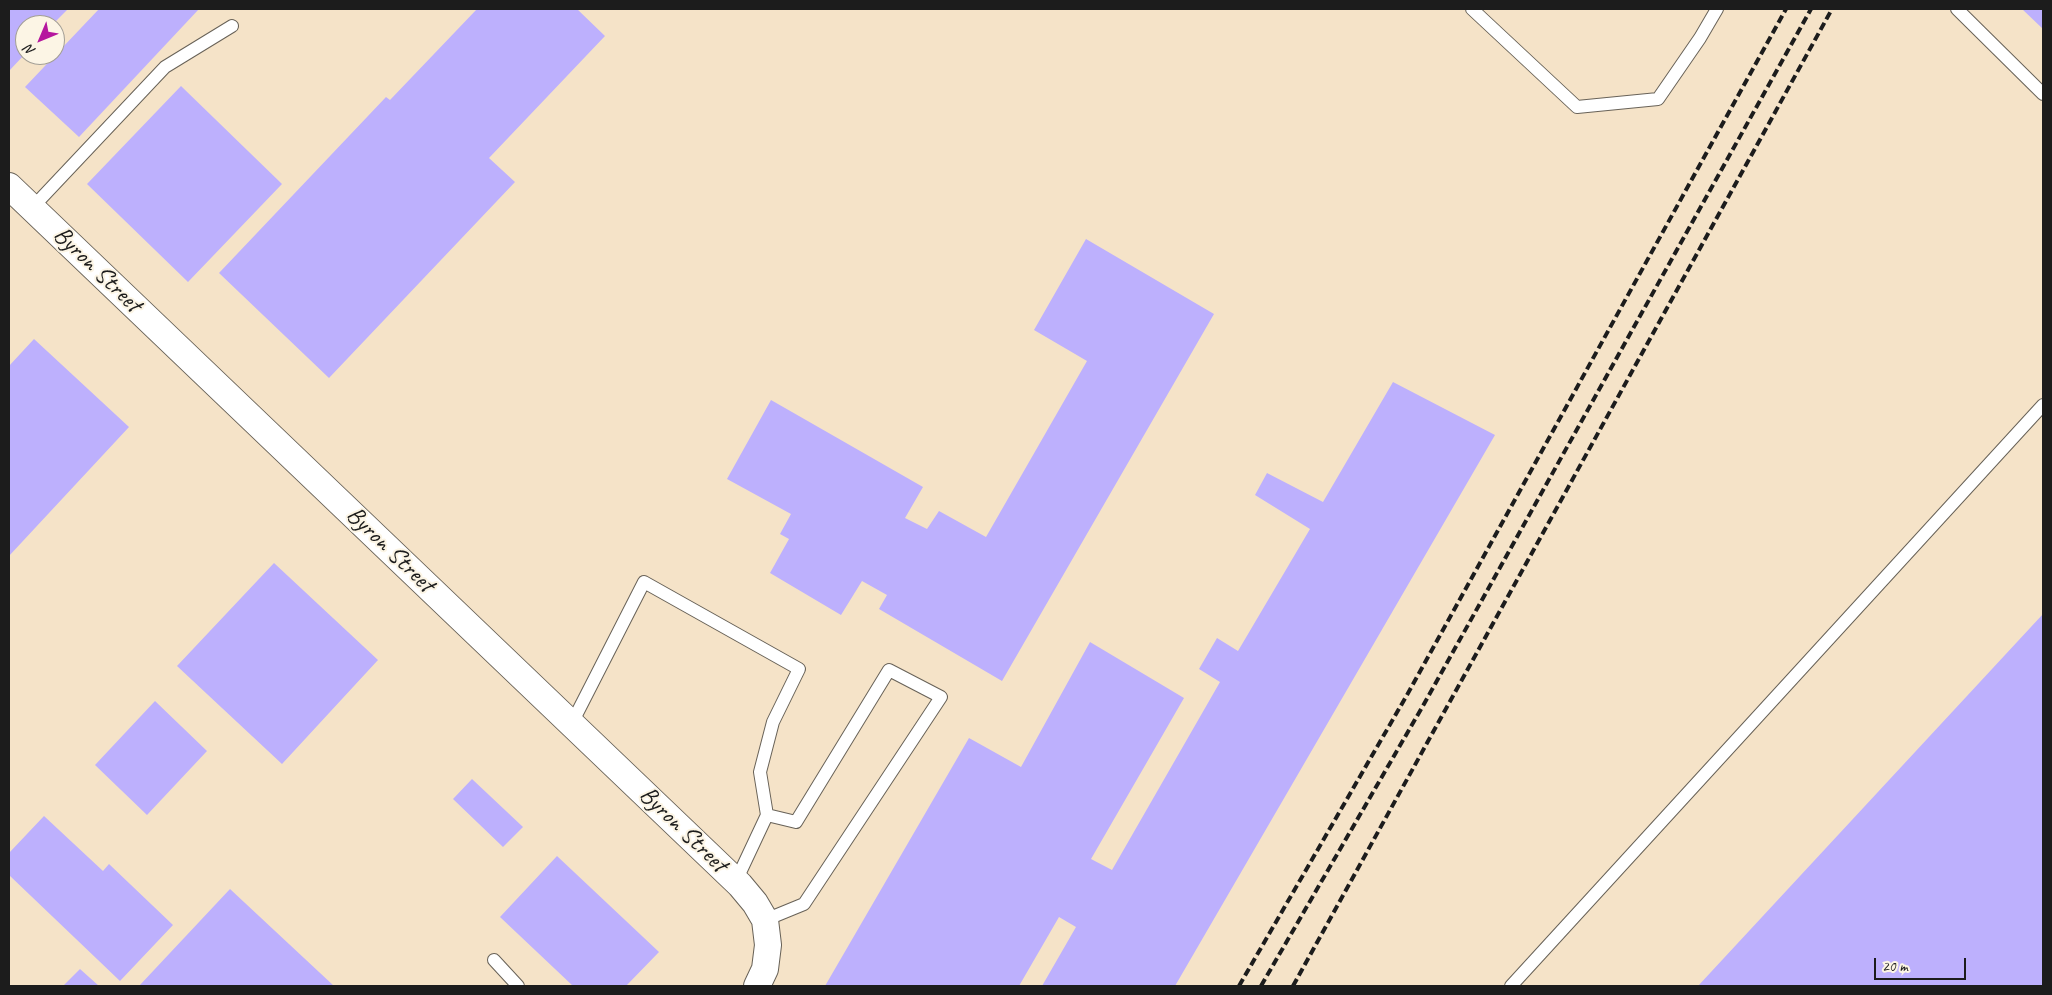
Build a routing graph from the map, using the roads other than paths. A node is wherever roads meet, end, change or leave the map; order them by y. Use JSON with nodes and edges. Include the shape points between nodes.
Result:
{"nodes":[{"id":1,"x":1472,"y":9,"type":"edge"},
{"id":2,"x":1717,"y":9,"type":"edge"},
{"id":3,"x":1957,"y":9,"type":"edge"},
{"id":4,"x":232,"y":26,"type":"dead end"},
{"id":5,"x":2043,"y":94,"type":"edge"},
{"id":6,"x":9,"y":186,"type":"edge"},
{"id":7,"x":32,"y":208,"type":"junction"},
{"id":8,"x":2043,"y":405,"type":"edge"},
{"id":9,"x":572,"y":723,"type":"junction"},
{"id":10,"x":768,"y":815,"type":"junction"},
{"id":11,"x":736,"y":881,"type":"junction"},
{"id":12,"x":765,"y":920,"type":"junction"},
{"id":13,"x":494,"y":960,"type":"dead end"},
{"id":14,"x":518,"y":986,"type":"edge"},
{"id":15,"x":757,"y":986,"type":"edge"},
{"id":16,"x":1511,"y":986,"type":"edge"}],
"edges":[{"from":1,"to":2,"type":"lane","via":[[1577,107],[1658,99]]},
{"from":3,"to":5,"type":"lane"},
{"from":4,"to":7,"type":"lane","via":[[165,67]]},
{"from":6,"to":7,"type":"street","name":"Byron Street"},
{"from":7,"to":9,"type":"street","name":"Byron Street"},
{"from":8,"to":16,"type":"lane"},
{"from":9,"to":10,"type":"lane","via":[[644,582],[799,669],[772,722],[760,772]]},
{"from":9,"to":11,"type":"street","name":"Byron Street"},
{"from":10,"to":11,"type":"lane"},
{"from":10,"to":12,"type":"lane","via":[[796,822],[889,670],[941,697],[804,904]]},
{"from":11,"to":12,"type":"street","name":"Byron Street"},
{"from":12,"to":15,"type":"street","via":[[768,945],[765,968]]},
{"from":13,"to":14,"type":"lane"}]}
